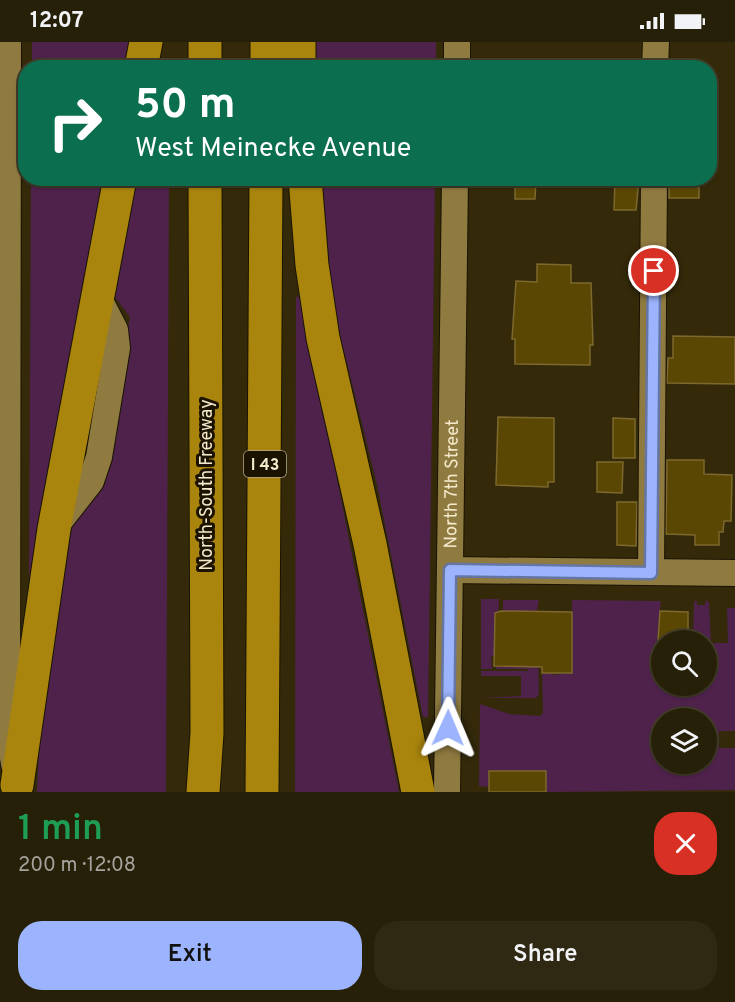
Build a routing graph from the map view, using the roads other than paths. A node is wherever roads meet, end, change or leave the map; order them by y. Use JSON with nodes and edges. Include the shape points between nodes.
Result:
{"nodes":[{"id":1,"x":8,"y":42,"type":"edge"},
{"id":2,"x":146,"y":42,"type":"edge"},
{"id":3,"x":205,"y":42,"type":"edge"},
{"id":4,"x":267,"y":42,"type":"edge"},
{"id":5,"x":299,"y":42,"type":"edge"},
{"id":6,"x":457,"y":42,"type":"edge"},
{"id":7,"x":656,"y":42,"type":"edge"},
{"id":8,"x":143,"y":60,"type":"edge"},
{"id":9,"x":205,"y":60,"type":"edge"},
{"id":10,"x":267,"y":60,"type":"edge"},
{"id":11,"x":299,"y":60,"type":"edge"},
{"id":12,"x":457,"y":60,"type":"edge"},
{"id":13,"x":655,"y":60,"type":"edge"},
{"id":14,"x":118,"y":186,"type":"edge"},
{"id":15,"x":205,"y":186,"type":"edge"},
{"id":16,"x":266,"y":186,"type":"edge"},
{"id":17,"x":307,"y":186,"type":"edge"},
{"id":18,"x":455,"y":186,"type":"edge"},
{"id":19,"x":654,"y":186,"type":"edge"},
{"id":20,"x":4,"y":566,"type":"edge"},
{"id":21,"x":450,"y":570,"type":"junction"},
{"id":22,"x":651,"y":573,"type":"junction"},
{"id":23,"x":735,"y":573,"type":"edge"},
{"id":24,"x":17,"y":785,"type":"joint"},
{"id":25,"x":203,"y":792,"type":"edge"},
{"id":26,"x":261,"y":792,"type":"edge"},
{"id":27,"x":418,"y":792,"type":"edge"},
{"id":28,"x":447,"y":792,"type":"edge"}],
"edges":[{"from":1,"to":20,"type":"street"},
{"from":2,"to":8,"type":"highway"},
{"from":3,"to":9,"type":"highway"},
{"from":4,"to":10,"type":"highway"},
{"from":5,"to":11,"type":"highway"},
{"from":6,"to":12,"type":"street"},
{"from":7,"to":13,"type":"street"},
{"from":14,"to":24,"type":"highway","via":[[54,529]]},
{"from":15,"to":25,"type":"highway","name":"North-South Freeway","via":[[207,733]]},
{"from":16,"to":26,"type":"highway","number":"I 43"},
{"from":17,"to":27,"type":"highway","via":[[323,338],[370,544]]},
{"from":18,"to":21,"type":"street","name":"North 7th Street"},
{"from":19,"to":22,"type":"street"},
{"from":20,"to":24,"type":"street","via":[[7,720]]},
{"from":21,"to":22,"type":"street"},
{"from":21,"to":28,"type":"street","name":"North 7th Street"},
{"from":22,"to":23,"type":"street"}]}
